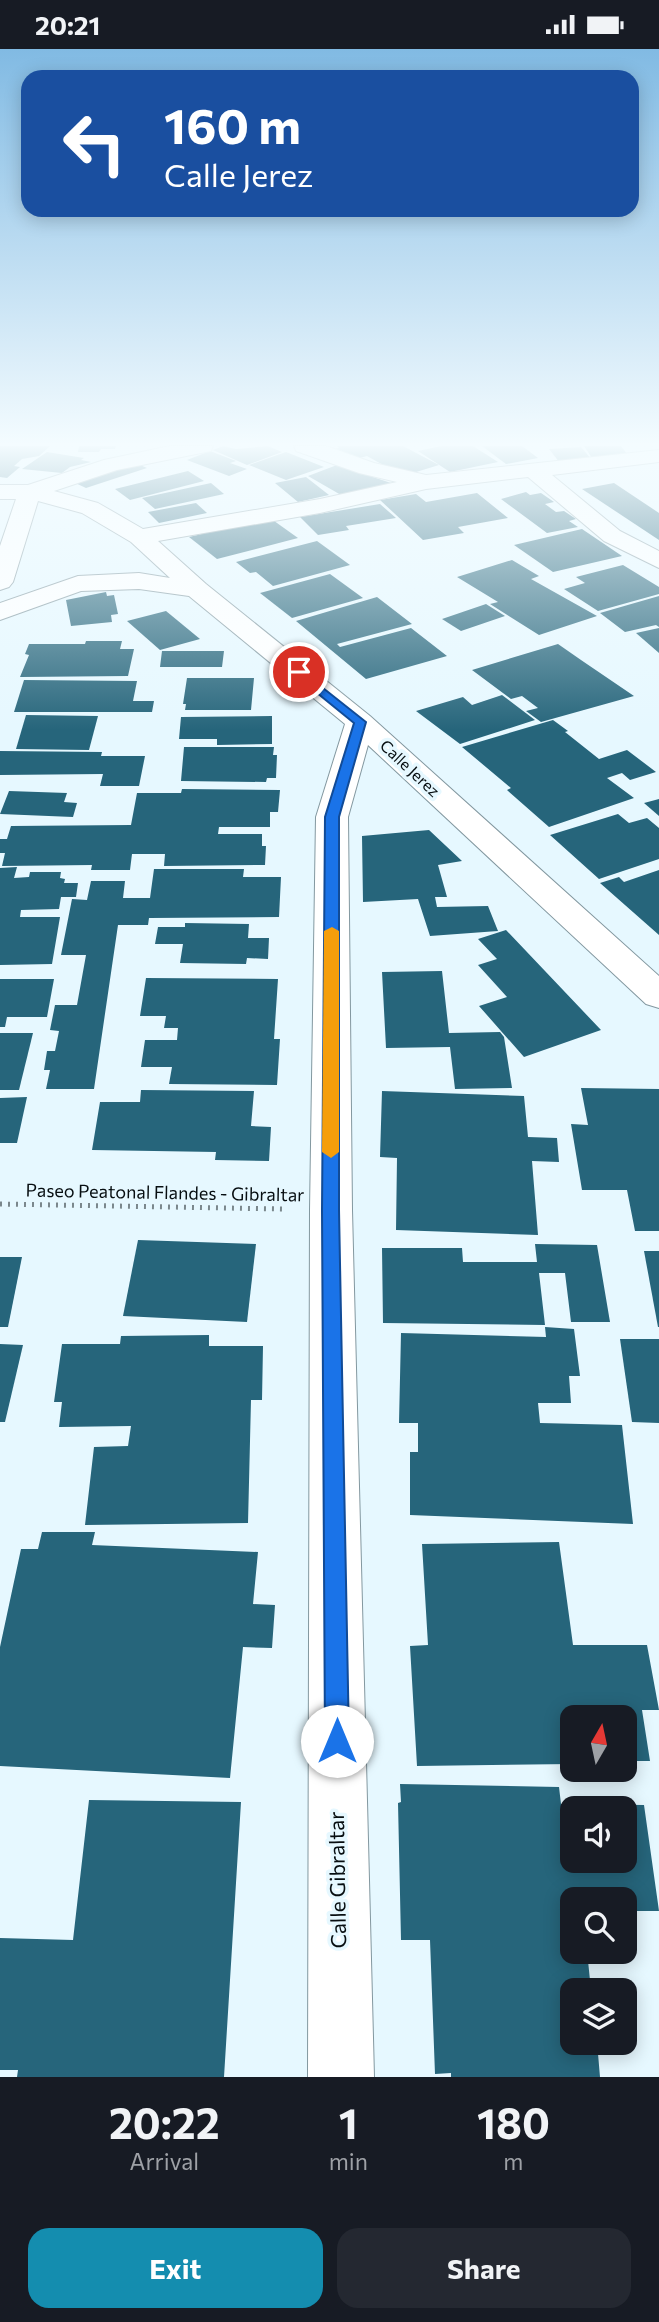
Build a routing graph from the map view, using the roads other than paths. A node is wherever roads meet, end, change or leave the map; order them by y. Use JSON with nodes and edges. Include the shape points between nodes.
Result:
{"nodes":[{"id":1,"x":14,"y":541,"type":"edge"},
{"id":2,"x":143,"y":541,"type":"edge"},
{"id":3,"x":621,"y":541,"type":"edge"},
{"id":4,"x":659,"y":561,"type":"edge"},
{"id":5,"x":0,"y":582,"type":"edge"},
{"id":6,"x":197,"y":589,"type":"junction"},
{"id":7,"x":0,"y":612,"type":"edge"},
{"id":8,"x":360,"y":722,"type":"junction"},
{"id":9,"x":659,"y":996,"type":"edge"},
{"id":10,"x":341,"y":2077,"type":"edge"}],
"edges":[{"from":1,"to":5,"type":"street"},
{"from":2,"to":6,"type":"street","name":"Calle Jerez"},
{"from":3,"to":4,"type":"street"},
{"from":6,"to":7,"type":"street","via":[[139,580],[78,584]]},
{"from":6,"to":8,"type":"street","name":"Calle Jerez"},
{"from":8,"to":9,"type":"street","name":"Calle Jerez"},
{"from":8,"to":10,"type":"street","name":"Calle Gibraltar","via":[[332,817],[331,1210]]}]}
